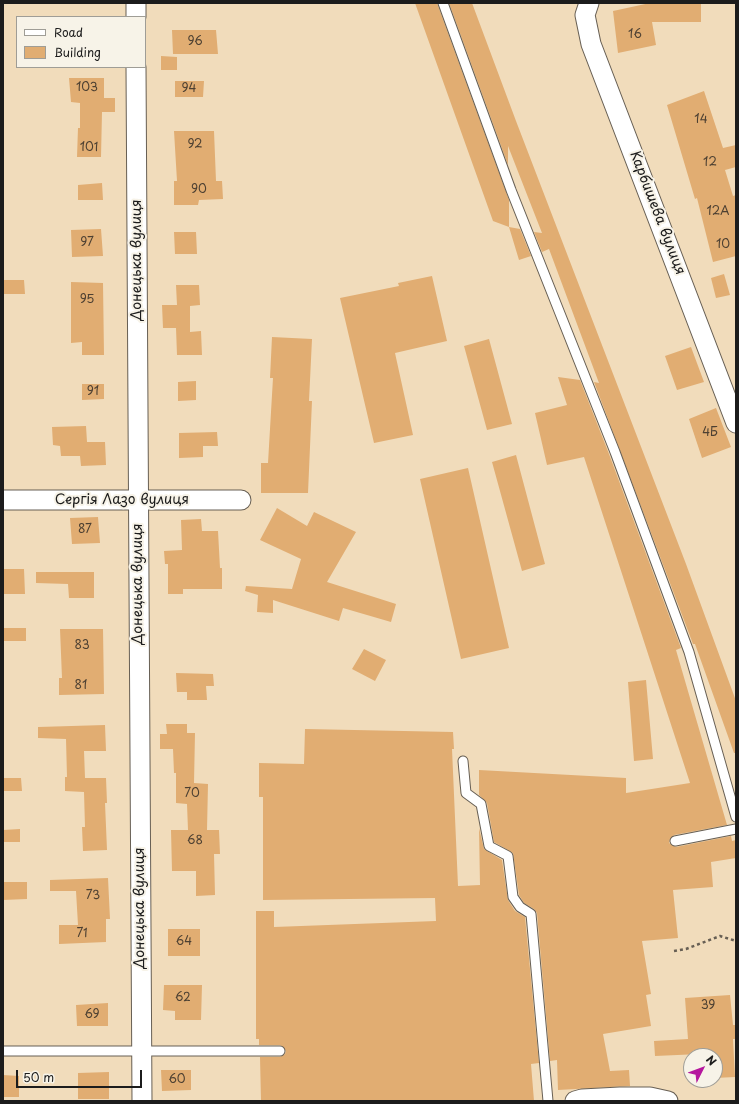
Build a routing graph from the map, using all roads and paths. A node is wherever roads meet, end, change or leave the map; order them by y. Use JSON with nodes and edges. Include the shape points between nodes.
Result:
{"nodes":[{"id":1,"x":136,"y":3,"type":"edge"},
{"id":2,"x":443,"y":3,"type":"edge"},
{"id":3,"x":589,"y":3,"type":"edge"},
{"id":4,"x":136,"y":16,"type":"edge"},
{"id":5,"x":136,"y":68,"type":"edge"},
{"id":6,"x":736,"y":423,"type":"edge"},
{"id":7,"x":3,"y":500,"type":"edge"},
{"id":8,"x":138,"y":500,"type":"junction"},
{"id":9,"x":241,"y":500,"type":"dead end"},
{"id":10,"x":463,"y":761,"type":"dead end"},
{"id":11,"x":736,"y":816,"type":"edge"},
{"id":12,"x":736,"y":829,"type":"edge"},
{"id":13,"x":675,"y":841,"type":"dead end"},
{"id":14,"x":736,"y":940,"type":"edge"},
{"id":15,"x":674,"y":951,"type":"dead end"},
{"id":16,"x":3,"y":1051,"type":"edge"},
{"id":17,"x":142,"y":1051,"type":"junction"},
{"id":18,"x":280,"y":1051,"type":"dead end"},
{"id":19,"x":142,"y":1101,"type":"edge"},
{"id":20,"x":548,"y":1101,"type":"edge"},
{"id":21,"x":574,"y":1101,"type":"edge"},
{"id":22,"x":668,"y":1101,"type":"edge"}],
"edges":[{"from":1,"to":4,"type":"street"},
{"from":2,"to":11,"type":"lane","via":[[511,190],[615,452],[688,652]]},
{"from":3,"to":6,"type":"street","name":"Карбишева вулиця","via":[[585,15],[591,44]]},
{"from":5,"to":8,"type":"street","name":"Донецька вулиця"},
{"from":7,"to":8,"type":"street","name":"Сергія Лазо вулиця"},
{"from":8,"to":9,"type":"street","name":"Сергія Лазо вулиця"},
{"from":8,"to":17,"type":"street","name":"Донецька вулиця"},
{"from":10,"to":20,"type":"lane","via":[[466,793],[481,804],[489,846],[508,856],[513,897],[520,907],[531,914]]},
{"from":12,"to":13,"type":"lane"},
{"from":14,"to":15,"type":"path","via":[[720,936]]},
{"from":16,"to":17,"type":"lane"},
{"from":17,"to":18,"type":"lane"},
{"from":17,"to":19,"type":"street","name":"Донецька вулиця"},
{"from":21,"to":22,"type":"street","via":[[620,1097],[650,1097]]}]}
